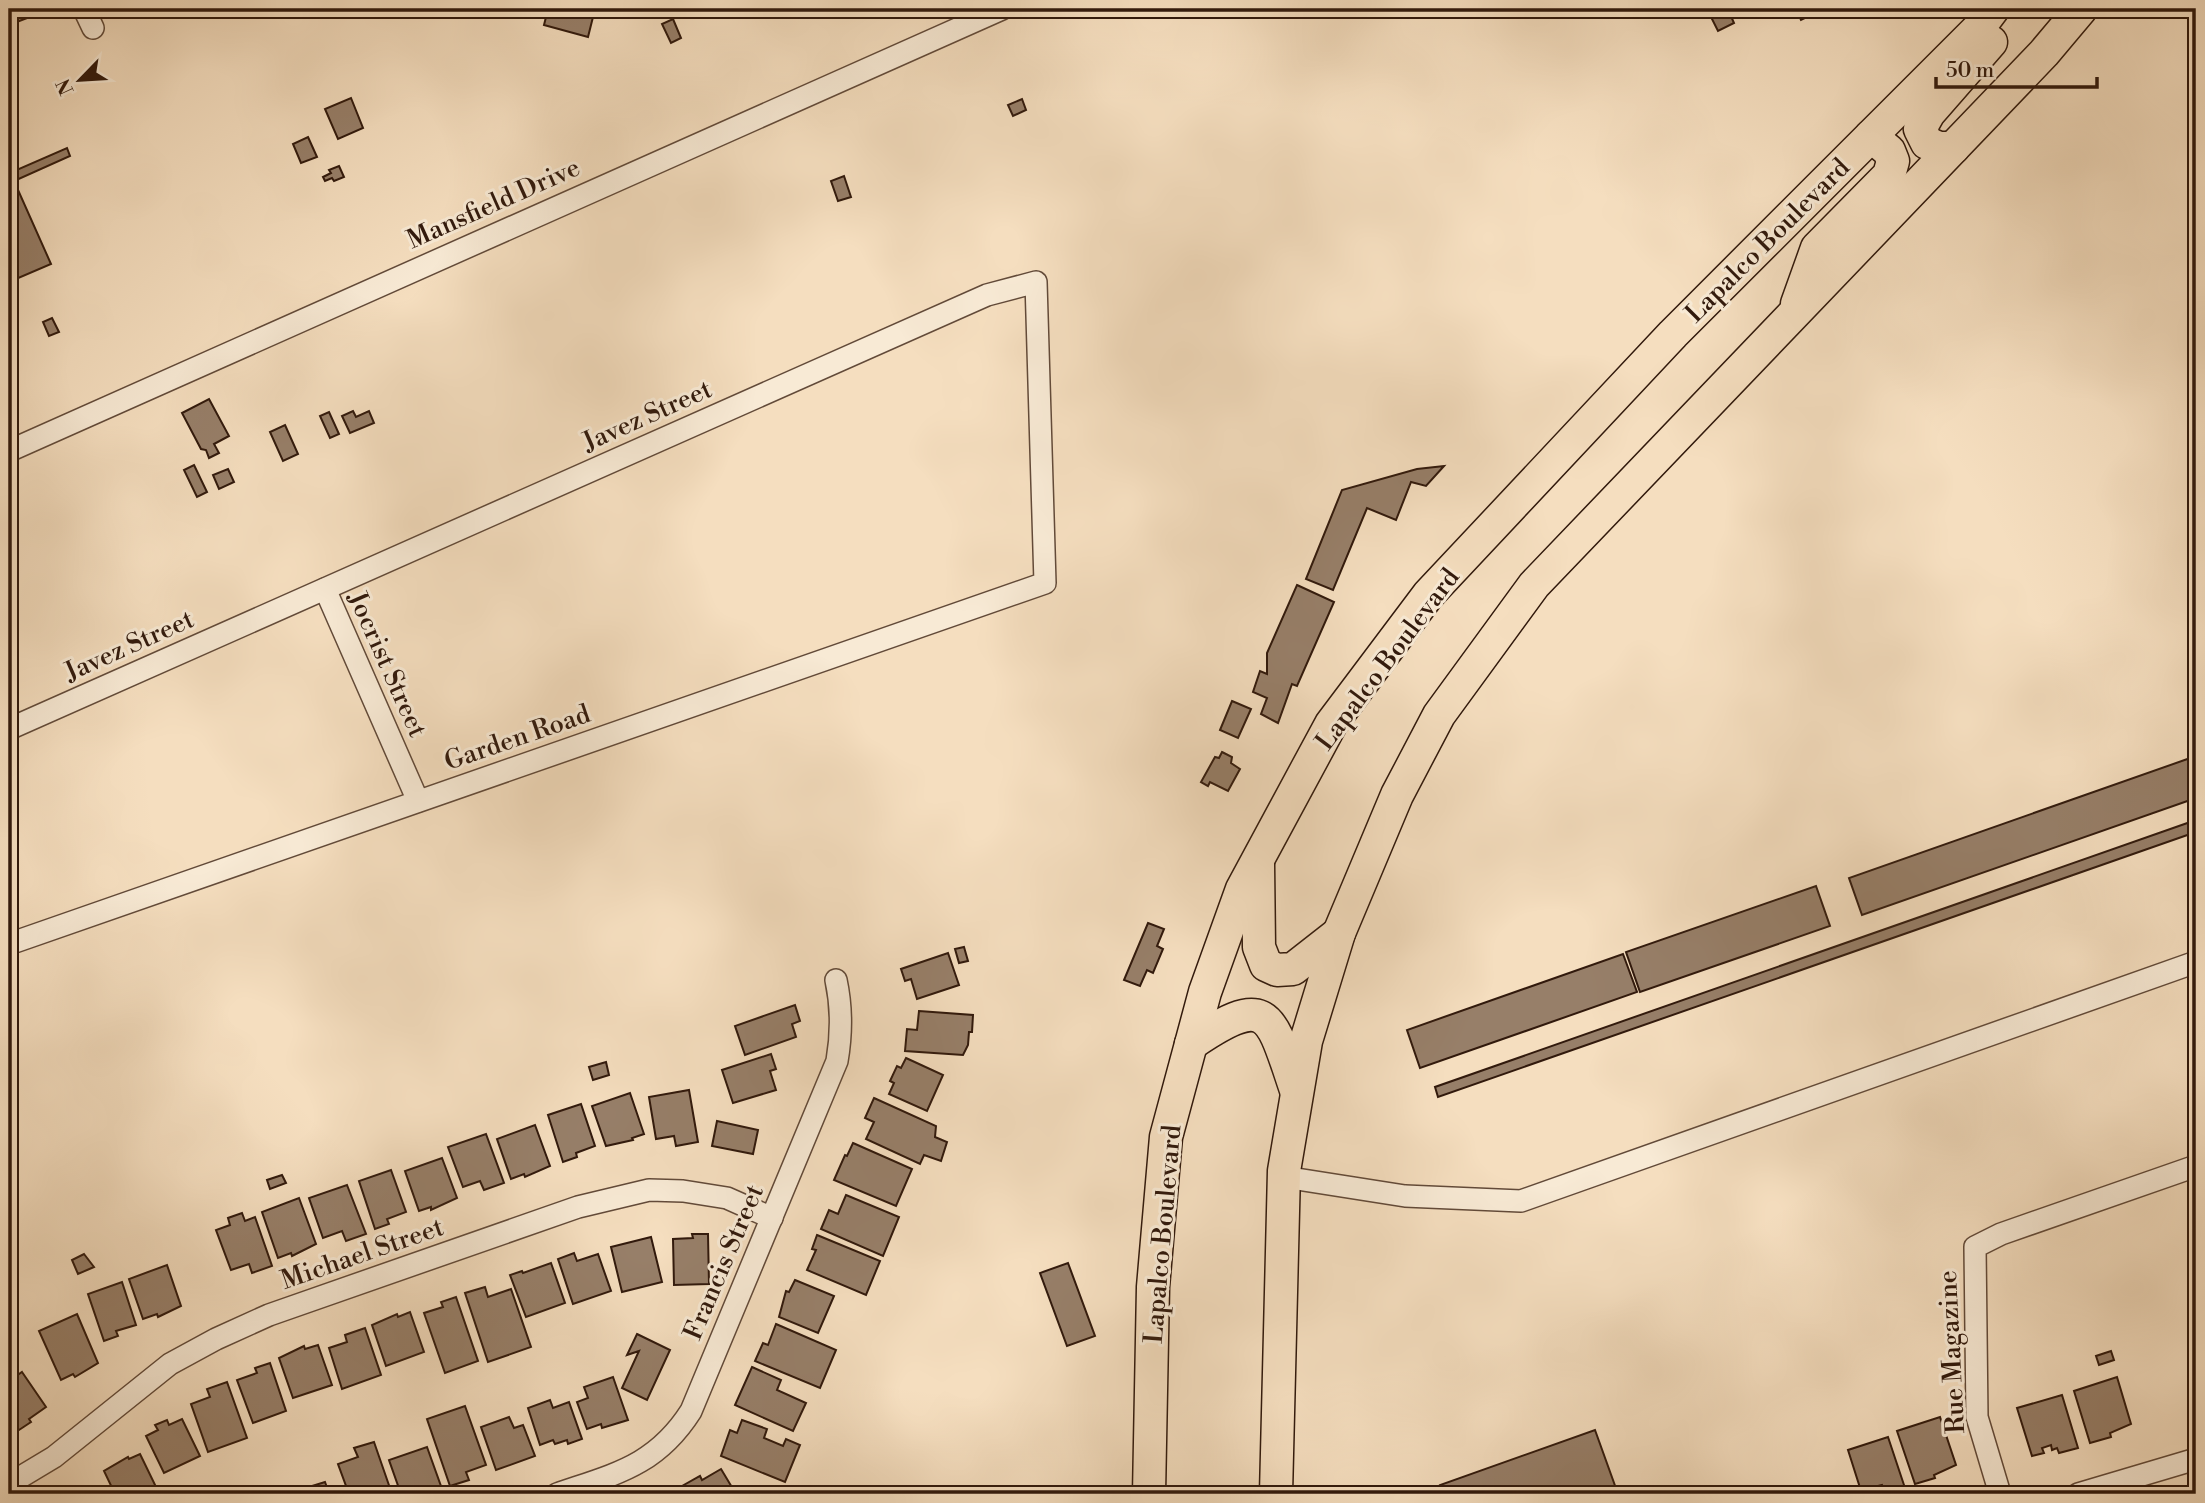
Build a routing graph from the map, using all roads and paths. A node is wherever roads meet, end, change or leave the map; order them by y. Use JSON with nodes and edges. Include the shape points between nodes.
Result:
{"nodes":[{"id":1,"x":1002,"y":9,"type":"edge"},
{"id":2,"x":1993,"y":9,"type":"edge"},
{"id":3,"x":2004,"y":9,"type":"edge"},
{"id":4,"x":2081,"y":9,"type":"edge"},
{"id":5,"x":1871,"y":136,"type":"junction"},
{"id":6,"x":1953,"y":148,"type":"junction"},
{"id":7,"x":1793,"y":315,"type":"junction"},
{"id":8,"x":9,"y":451,"type":"edge"},
{"id":9,"x":1045,"y":583,"type":"joint"},
{"id":10,"x":325,"y":589,"type":"junction"},
{"id":11,"x":9,"y":729,"type":"edge"},
{"id":12,"x":418,"y":801,"type":"junction"},
{"id":13,"x":1258,"y":859,"type":"junction"},
{"id":14,"x":1339,"y":933,"type":"junction"},
{"id":15,"x":9,"y":944,"type":"edge"},
{"id":16,"x":2196,"y":962,"type":"edge"},
{"id":17,"x":836,"y":980,"type":"dead end"},
{"id":18,"x":1191,"y":1044,"type":"junction"},
{"id":19,"x":1297,"y":1091,"type":"junction"},
{"id":20,"x":2196,"y":1166,"type":"edge"},
{"id":21,"x":1284,"y":1177,"type":"junction"},
{"id":22,"x":772,"y":1218,"type":"junction"},
{"id":23,"x":2196,"y":1459,"type":"edge"},
{"id":24,"x":9,"y":1484,"type":"edge"},
{"id":25,"x":557,"y":1494,"type":"edge"},
{"id":26,"x":1149,"y":1494,"type":"edge"},
{"id":27,"x":1276,"y":1494,"type":"edge"},
{"id":28,"x":2000,"y":1494,"type":"edge"},
{"id":29,"x":2078,"y":1494,"type":"edge"}],
"edges":[{"from":1,"to":8,"type":"street","name":"Mansfield Drive"},
{"from":2,"to":5,"type":"main road","name":"Lapalco Boulevard"},
{"from":3,"to":6,"type":"main road","via":[[2001,25],[1986,49],[1928,113],[1920,129],[1927,143]]},
{"from":4,"to":6,"type":"main road"},
{"from":5,"to":7,"type":"main road","via":[[1889,151],[1893,161],[1889,175],[1816,248]]},
{"from":5,"to":13,"type":"main road","name":"Lapalco Boulevard","via":[[1673,334],[1428,595],[1331,724]]},
{"from":6,"to":7,"type":"main road"},
{"from":7,"to":14,"type":"main road","via":[[1534,584],[1440,715],[1397,795]]},
{"from":9,"to":10,"type":"street","name":"Javez Street","via":[[1036,282],[988,295]]},
{"from":9,"to":12,"type":"street","name":"Garden Road"},
{"from":10,"to":11,"type":"street","name":"Javez Street"},
{"from":10,"to":12,"type":"street","name":"Jocrist Street"},
{"from":12,"to":15,"type":"street","name":"Garden Road"},
{"from":13,"to":14,"type":"main road","via":[[1259,947],[1266,965],[1277,971],[1293,969]]},
{"from":13,"to":18,"type":"main road","name":"Lapalco Boulevard","via":[[1242,889]]},
{"from":14,"to":19,"type":"main road","via":[[1306,1041]]},
{"from":16,"to":21,"type":"street","via":[[1521,1201],[1405,1196]]},
{"from":17,"to":22,"type":"street","name":"Francis Street","via":[[842,1032],[837,1061]]},
{"from":18,"to":19,"type":"main road","via":[[1247,1013],[1262,1017],[1276,1032]]},
{"from":18,"to":26,"type":"main road","name":"Lapalco Boulevard","via":[[1166,1137],[1153,1287]]},
{"from":19,"to":21,"type":"main road"},
{"from":20,"to":28,"type":"street","name":"Rue Magazine","via":[[1975,1247],[1977,1417]]},
{"from":21,"to":27,"type":"main road"},
{"from":22,"to":24,"type":"street","name":"Michael Street","via":[[727,1198],[649,1191],[578,1207],[513,1229],[269,1315],[216,1339],[170,1364],[54,1457]]},
{"from":22,"to":25,"type":"street","name":"Francis Street","via":[[691,1411],[677,1433],[641,1463]]},
{"from":23,"to":29,"type":"street"}]}
